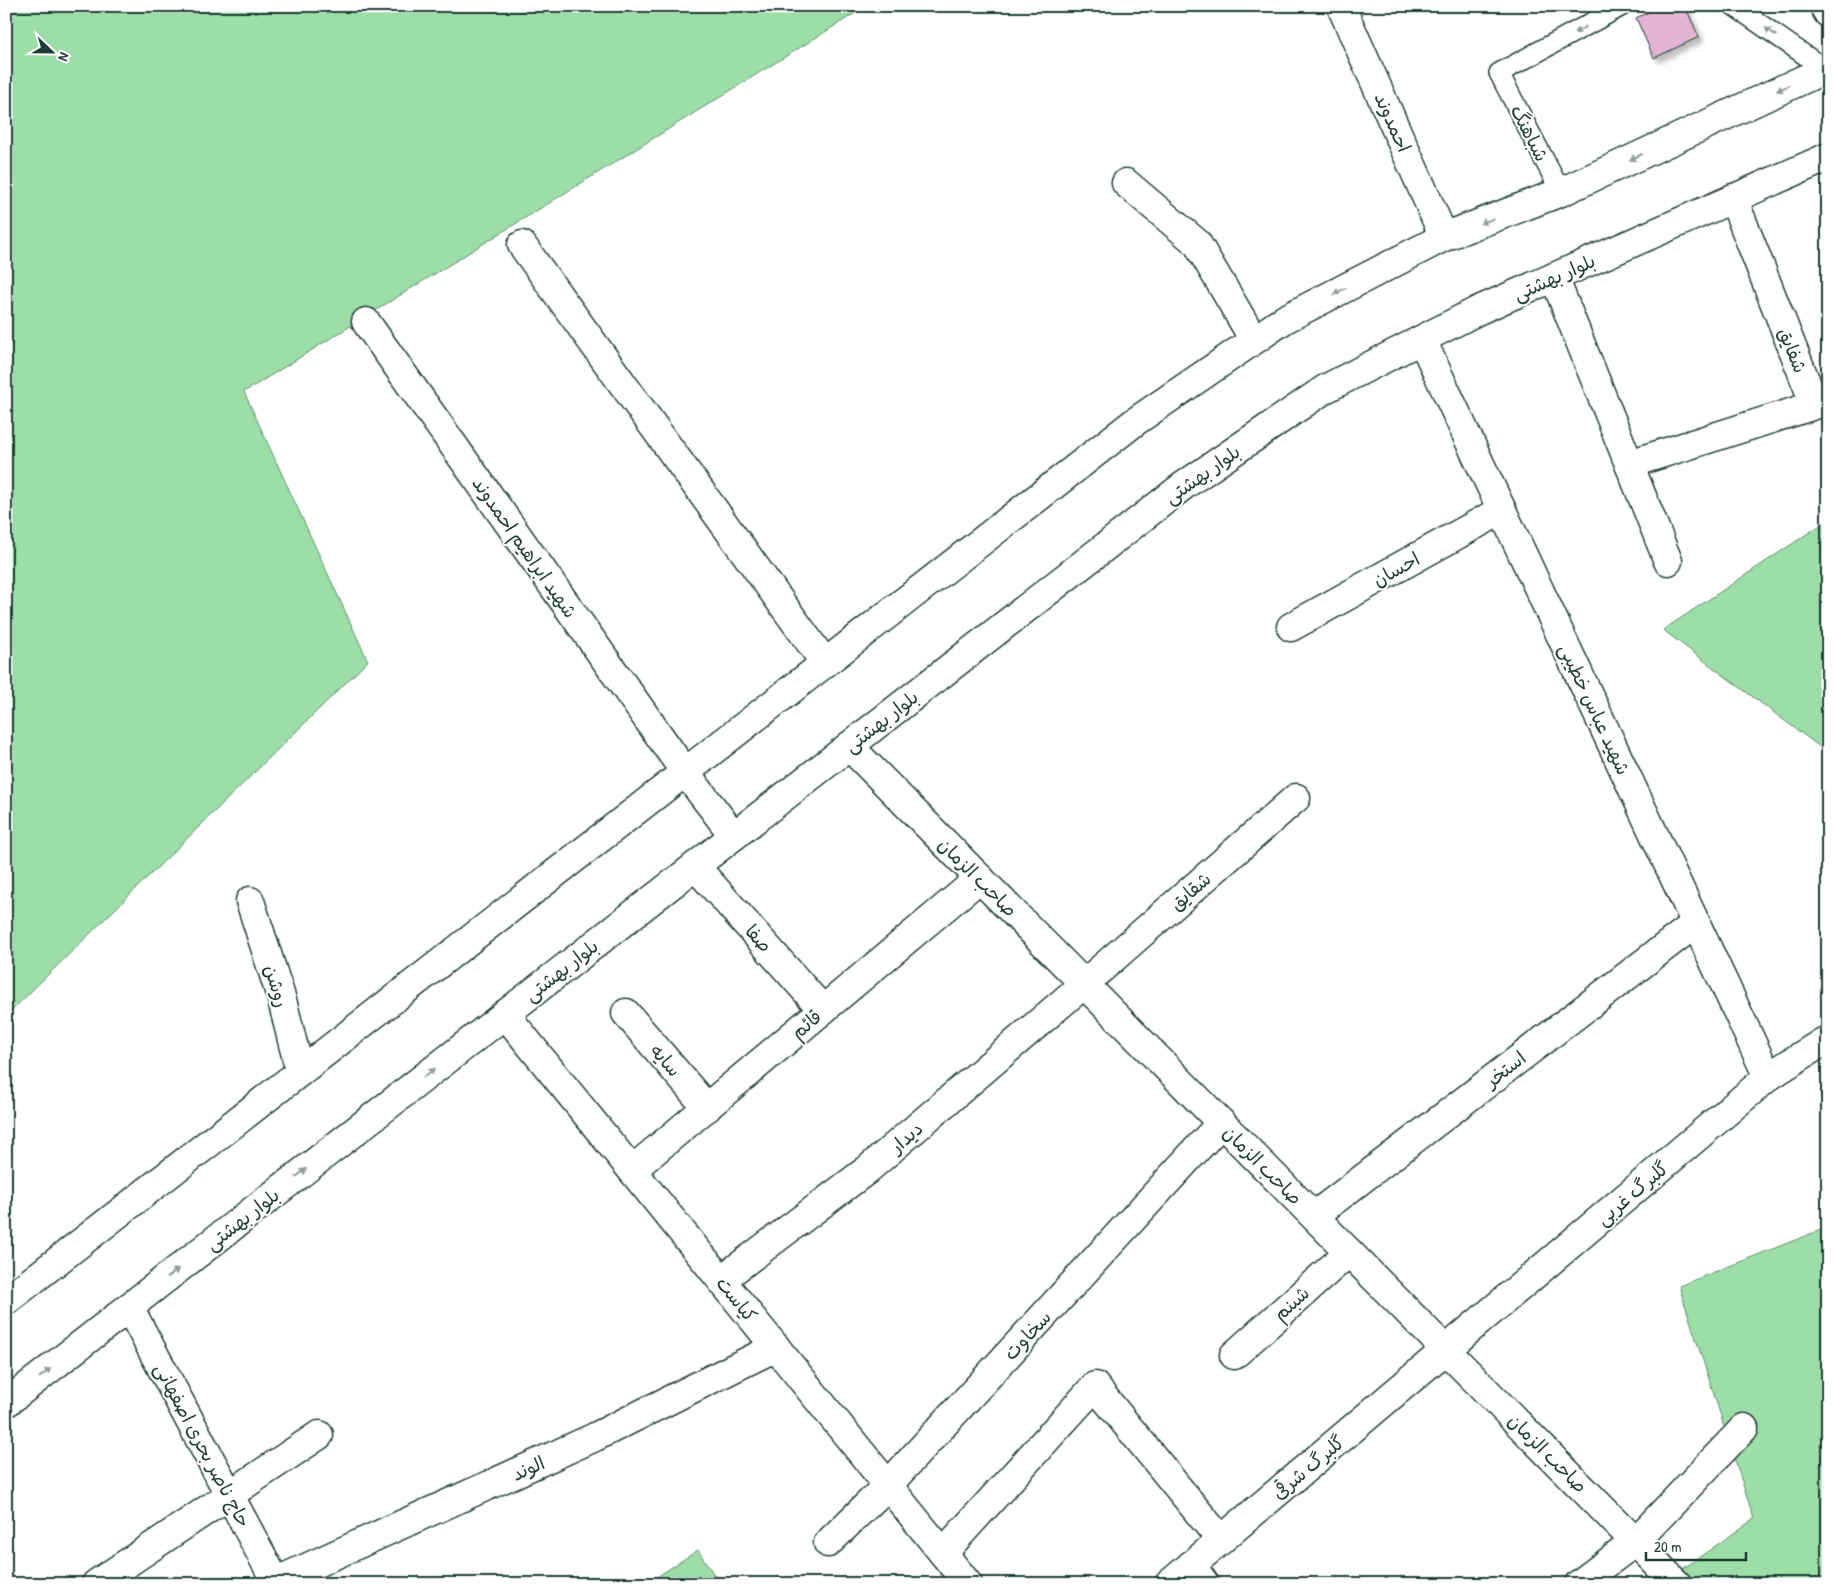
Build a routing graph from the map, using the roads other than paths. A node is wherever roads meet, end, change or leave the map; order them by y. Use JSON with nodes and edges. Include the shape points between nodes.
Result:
{"nodes":[{"id":1,"x":1341,"y":6,"type":"edge"},
{"id":2,"x":1622,"y":6,"type":"edge"},
{"id":3,"x":1734,"y":6,"type":"edge"},
{"id":4,"x":1824,"y":6,"type":"edge"},
{"id":5,"x":1828,"y":13,"type":"edge"},
{"id":6,"x":1826,"y":69,"type":"edge"},
{"id":7,"x":1828,"y":157,"type":"edge"},
{"id":8,"x":1126,"y":183,"type":"dead end"},
{"id":9,"x":1561,"y":192,"type":"junction"},
{"id":10,"x":1733,"y":198,"type":"junction"},
{"id":11,"x":1444,"y":237,"type":"junction"},
{"id":12,"x":522,"y":246,"type":"dead end"},
{"id":13,"x":1554,"y":277,"type":"junction"},
{"id":14,"x":366,"y":322,"type":"dead end"},
{"id":15,"x":1254,"y":340,"type":"junction"},
{"id":16,"x":1422,"y":340,"type":"junction"},
{"id":17,"x":1821,"y":403,"type":"edge"},
{"id":18,"x":1629,"y":464,"type":"junction"},
{"id":19,"x":1502,"y":510,"type":"junction"},
{"id":20,"x":1668,"y":561,"type":"dead end"},
{"id":21,"x":1291,"y":627,"type":"dead end"},
{"id":22,"x":825,"y":663,"type":"junction"},
{"id":23,"x":849,"y":746,"type":"junction"},
{"id":24,"x":685,"y":772,"type":"junction"},
{"id":25,"x":1296,"y":798,"type":"dead end"},
{"id":26,"x":734,"y":836,"type":"junction"},
{"id":27,"x":695,"y":866,"type":"junction"},
{"id":28,"x":980,"y":878,"type":"junction"},
{"id":29,"x":250,"y":901,"type":"dead end"},
{"id":30,"x":1696,"y":922,"type":"junction"},
{"id":31,"x":1084,"y":984,"type":"junction"},
{"id":32,"x":823,"y":1010,"type":"junction"},
{"id":33,"x":626,"y":1013,"type":"dead end"},
{"id":34,"x":505,"y":1014,"type":"junction"},
{"id":35,"x":1823,"y":1042,"type":"dead end"},
{"id":36,"x":300,"y":1072,"type":"junction"},
{"id":37,"x":1768,"y":1078,"type":"junction"},
{"id":38,"x":707,"y":1108,"type":"junction"},
{"id":39,"x":1221,"y":1123,"type":"junction"},
{"id":40,"x":632,"y":1170,"type":"junction"},
{"id":41,"x":1314,"y":1216,"type":"junction"},
{"id":42,"x":1348,"y":1252,"type":"junction"},
{"id":43,"x":721,"y":1280,"type":"junction"},
{"id":44,"x":6,"y":1301,"type":"edge"},
{"id":45,"x":129,"y":1307,"type":"junction"},
{"id":46,"x":776,"y":1347,"type":"junction"},
{"id":47,"x":1446,"y":1351,"type":"junction"},
{"id":48,"x":1234,"y":1355,"type":"dead end"},
{"id":49,"x":6,"y":1403,"type":"edge"},
{"id":50,"x":1744,"y":1428,"type":"dead end"},
{"id":51,"x":319,"y":1435,"type":"dead end"},
{"id":52,"x":888,"y":1485,"type":"junction"},
{"id":53,"x":230,"y":1494,"type":"junction"},
{"id":54,"x":1221,"y":1540,"type":"junction"},
{"id":55,"x":1635,"y":1542,"type":"junction"},
{"id":56,"x":828,"y":1543,"type":"dead end"},
{"id":57,"x":943,"y":1553,"type":"junction"},
{"id":58,"x":1198,"y":1574,"type":"edge"},
{"id":59,"x":277,"y":1583,"type":"edge"},
{"id":60,"x":96,"y":1584,"type":"edge"},
{"id":61,"x":968,"y":1584,"type":"edge"},
{"id":62,"x":1168,"y":1584,"type":"edge"},
{"id":63,"x":1579,"y":1584,"type":"edge"},
{"id":64,"x":1677,"y":1584,"type":"edge"}],
"edges":[{"from":1,"to":11,"type":"street","name":"احمدوند"},
{"from":2,"to":9,"type":"lane","name":"شباهنگ","one_way":true,"via":[[1499,73]]},
{"from":6,"to":3,"type":"lane","one_way":true},
{"from":4,"to":5,"type":"street"},
{"from":6,"to":9,"type":"street","one_way":true},
{"from":7,"to":10,"type":"street","name":"بلوار بهشتی"},
{"from":8,"to":15,"type":"street","via":[[1197,244]]},
{"from":9,"to":11,"type":"street","one_way":true},
{"from":10,"to":13,"type":"street","name":"بلوار بهشتی"},
{"from":10,"to":17,"type":"street","name":"شفایق"},
{"from":11,"to":15,"type":"street","one_way":true,"via":[[1285,319]]},
{"from":12,"to":22,"type":"street"},
{"from":13,"to":16,"type":"street","name":"بلوار بهشتی","via":[[1479,310]]},
{"from":13,"to":18,"type":"street"},
{"from":14,"to":24,"type":"street","name":"شهید ابراهیم احمدوند"},
{"from":15,"to":22,"type":"street","via":[[1136,421]]},
{"from":16,"to":19,"type":"street","name":"شهید عباس خطیبی"},
{"from":16,"to":23,"type":"street","name":"بلوار بهشتی","via":[[1325,389],[1183,486]]},
{"from":17,"to":18,"type":"street","name":"شفایق"},
{"from":18,"to":20,"type":"street"},
{"from":19,"to":21,"type":"street","name":"احسان"},
{"from":19,"to":30,"type":"street","name":"شهید عباس خطیبی"},
{"from":22,"to":24,"type":"street"},
{"from":23,"to":26,"type":"street","name":"بلوار بهشتی"},
{"from":23,"to":28,"type":"street","name":"صاحب الزمان"},
{"from":24,"to":26,"type":"street","name":"شهید ابراهیم احمدوند"},
{"from":24,"to":36,"type":"street"},
{"from":25,"to":31,"type":"street","name":"شقایق"},
{"from":26,"to":27,"type":"street","name":"بلوار بهشتی"},
{"from":27,"to":32,"type":"street","name":"صفا"},
{"from":27,"to":34,"type":"street","name":"بلوار بهشتی"},
{"from":28,"to":31,"type":"street","name":"صاحب الزمان"},
{"from":28,"to":32,"type":"street","name":"قائم"},
{"from":29,"to":36,"type":"street","name":"روشن","via":[[282,1000]]},
{"from":30,"to":37,"type":"street","name":"شهید عباس خطیبی"},
{"from":30,"to":41,"type":"street","name":"استخر"},
{"from":31,"to":39,"type":"street","name":"صاحب الزمان"},
{"from":31,"to":43,"type":"street","name":"دیدار","via":[[867,1170]]},
{"from":32,"to":38,"type":"street","name":"قائم"},
{"from":33,"to":38,"type":"street","name":"سایه"},
{"from":34,"to":40,"type":"street","name":"کیاست"},
{"from":45,"to":34,"type":"street","name":"بلوار بهشتی","one_way":true},
{"from":35,"to":37,"type":"street","name":"گلبرگ غربی"},
{"from":36,"to":44,"type":"street"},
{"from":37,"to":47,"type":"street","name":"گلبرگ غربی"},
{"from":38,"to":40,"type":"street","name":"قائم"},
{"from":39,"to":41,"type":"street","name":"صاحب الزمان"},
{"from":39,"to":52,"type":"street","name":"سخاوت"},
{"from":40,"to":43,"type":"street","name":"کیاست"},
{"from":41,"to":42,"type":"street","name":"صاحب الزمان"},
{"from":42,"to":47,"type":"street","name":"صاحب الزمان"},
{"from":42,"to":48,"type":"street","name":"شبنم"},
{"from":43,"to":46,"type":"street","name":"کیاست"},
{"from":49,"to":45,"type":"street","name":"بلوار بهشتی","one_way":true},
{"from":45,"to":53,"type":"street","name":"حاج ناصر بحری اصفهانی"},
{"from":46,"to":52,"type":"street","name":"کیاست"},
{"from":46,"to":59,"type":"street","name":"الوند","via":[[595,1437]]},
{"from":47,"to":54,"type":"street","name":"گلبرگ شرقی"},
{"from":47,"to":55,"type":"street","name":"صاحب الزمان"},
{"from":50,"to":55,"type":"street"},
{"from":51,"to":53,"type":"street"},
{"from":52,"to":56,"type":"street","name":"سخاوت"},
{"from":52,"to":57,"type":"street","name":"کیاست"},
{"from":53,"to":59,"type":"street","name":"حاج ناصر بحری اصفهانی"},
{"from":53,"to":60,"type":"street"},
{"from":54,"to":57,"type":"street","via":[[1095,1386]]},
{"from":54,"to":58,"type":"street","name":"گلبرگ شرقی"},
{"from":55,"to":63,"type":"street"},
{"from":55,"to":64,"type":"street","name":"صاحب الزمان"},
{"from":57,"to":61,"type":"street","name":"کیاست"},
{"from":58,"to":62,"type":"street","name":"گلبرگ شرقی"}]}
